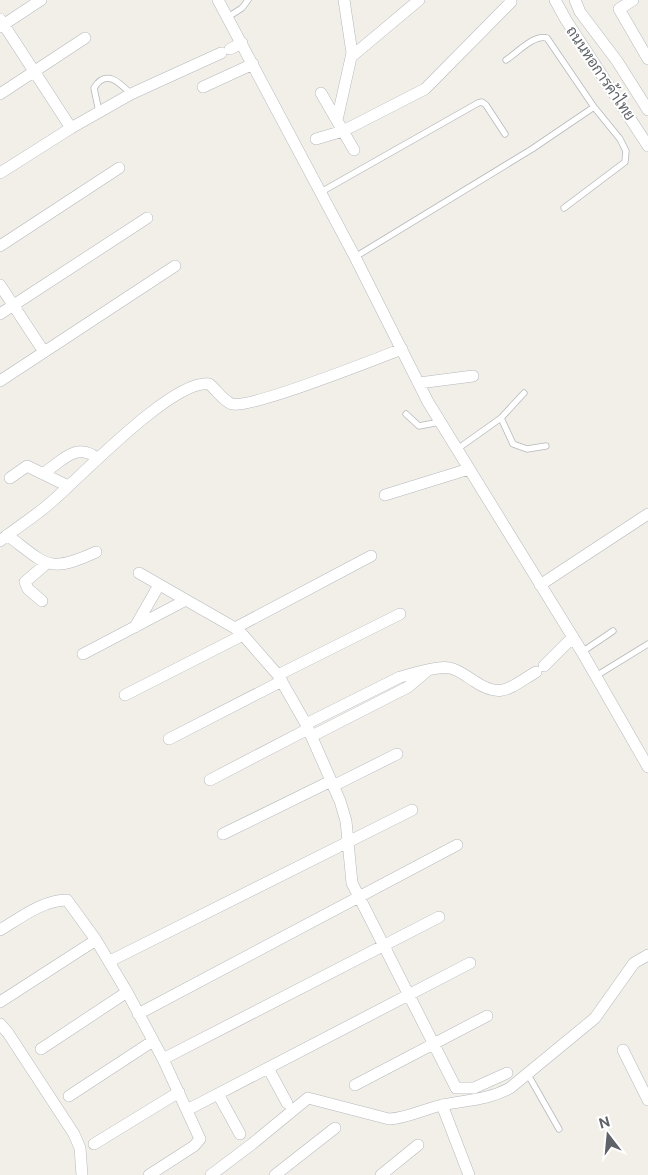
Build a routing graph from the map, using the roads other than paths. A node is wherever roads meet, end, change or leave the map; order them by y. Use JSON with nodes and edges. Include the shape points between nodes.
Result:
{"nodes":[{"id":1,"x":41,"y":0,"type":"edge"},
{"id":2,"x":218,"y":0,"type":"edge"},
{"id":3,"x":248,"y":0,"type":"edge"},
{"id":4,"x":344,"y":0,"type":"edge"},
{"id":5,"x":419,"y":0,"type":"edge"},
{"id":6,"x":510,"y":0,"type":"edge"},
{"id":7,"x":555,"y":0,"type":"edge"},
{"id":8,"x":575,"y":0,"type":"edge"},
{"id":9,"x":633,"y":0,"type":"edge"},
{"id":10,"x":228,"y":17,"type":"junction"},
{"id":11,"x":1,"y":24,"type":"edge"},
{"id":12,"x":85,"y":38,"type":"dead end"},
{"id":13,"x":242,"y":43,"type":"junction"},
{"id":14,"x":351,"y":58,"type":"junction"},
{"id":15,"x":648,"y":59,"type":"edge"},
{"id":16,"x":506,"y":60,"type":"dead end"},
{"id":17,"x":253,"y":64,"type":"junction"},
{"id":18,"x":35,"y":72,"type":"junction"},
{"id":19,"x":203,"y":87,"type":"dead end"},
{"id":20,"x":321,"y":93,"type":"dead end"},
{"id":21,"x":0,"y":94,"type":"edge"},
{"id":22,"x":131,"y":94,"type":"junction"},
{"id":23,"x":594,"y":107,"type":"junction"},
{"id":24,"x":648,"y":110,"type":"edge"},
{"id":25,"x":99,"y":112,"type":"junction"},
{"id":26,"x":337,"y":120,"type":"junction"},
{"id":27,"x":71,"y":128,"type":"junction"},
{"id":28,"x":343,"y":131,"type":"junction"},
{"id":29,"x":505,"y":134,"type":"dead end"},
{"id":30,"x":316,"y":139,"type":"dead end"},
{"id":31,"x":648,"y":146,"type":"edge"},
{"id":32,"x":354,"y":150,"type":"dead end"},
{"id":33,"x":119,"y":168,"type":"dead end"},
{"id":34,"x":0,"y":173,"type":"edge"},
{"id":35,"x":321,"y":192,"type":"junction"},
{"id":36,"x":564,"y":208,"type":"dead end"},
{"id":37,"x":147,"y":218,"type":"dead end"},
{"id":38,"x":0,"y":246,"type":"edge"},
{"id":39,"x":355,"y":257,"type":"junction"},
{"id":40,"x":176,"y":266,"type":"dead end"},
{"id":41,"x":0,"y":285,"type":"edge"},
{"id":42,"x":13,"y":305,"type":"junction"},
{"id":43,"x":0,"y":314,"type":"edge"},
{"id":44,"x":402,"y":350,"type":"junction"},
{"id":45,"x":44,"y":352,"type":"junction"},
{"id":46,"x":473,"y":376,"type":"dead end"},
{"id":47,"x":0,"y":381,"type":"edge"},
{"id":48,"x":419,"y":383,"type":"junction"},
{"id":49,"x":524,"y":393,"type":"dead end"},
{"id":50,"x":406,"y":414,"type":"dead end"},
{"id":51,"x":501,"y":418,"type":"junction"},
{"id":52,"x":440,"y":422,"type":"junction"},
{"id":53,"x":546,"y":446,"type":"dead end"},
{"id":54,"x":456,"y":450,"type":"junction"},
{"id":55,"x":97,"y":458,"type":"junction"},
{"id":56,"x":469,"y":469,"type":"junction"},
{"id":57,"x":44,"y":473,"type":"junction"},
{"id":58,"x":10,"y":478,"type":"dead end"},
{"id":59,"x":68,"y":486,"type":"junction"},
{"id":60,"x":385,"y":495,"type":"dead end"},
{"id":61,"x":648,"y":514,"type":"edge"},
{"id":62,"x":4,"y":538,"type":"edge"},
{"id":63,"x":96,"y":552,"type":"dead end"},
{"id":64,"x":371,"y":556,"type":"dead end"},
{"id":65,"x":47,"y":563,"type":"junction"},
{"id":66,"x":139,"y":573,"type":"dead end"},
{"id":67,"x":159,"y":585,"type":"junction"},
{"id":68,"x":540,"y":585,"type":"junction"},
{"id":69,"x":186,"y":600,"type":"junction"},
{"id":70,"x":42,"y":601,"type":"dead end"},
{"id":71,"x":400,"y":614,"type":"dead end"},
{"id":72,"x":135,"y":627,"type":"junction"},
{"id":73,"x":239,"y":631,"type":"junction"},
{"id":74,"x":613,"y":631,"type":"dead end"},
{"id":75,"x":573,"y":637,"type":"junction"},
{"id":76,"x":648,"y":644,"type":"edge"},
{"id":77,"x":582,"y":652,"type":"junction"},
{"id":78,"x":83,"y":654,"type":"dead end"},
{"id":79,"x":427,"y":672,"type":"junction"},
{"id":80,"x":596,"y":676,"type":"junction"},
{"id":81,"x":280,"y":678,"type":"junction"},
{"id":82,"x":372,"y":690,"type":"junction"},
{"id":83,"x":125,"y":695,"type":"dead end"},
{"id":84,"x":379,"y":702,"type":"junction"},
{"id":85,"x":309,"y":730,"type":"junction"},
{"id":86,"x":169,"y":739,"type":"dead end"},
{"id":87,"x":397,"y":754,"type":"dead end"},
{"id":88,"x":648,"y":767,"type":"edge"},
{"id":89,"x":210,"y":780,"type":"dead end"},
{"id":90,"x":332,"y":783,"type":"junction"},
{"id":91,"x":412,"y":810,"type":"dead end"},
{"id":92,"x":223,"y":834,"type":"dead end"},
{"id":93,"x":347,"y":843,"type":"junction"},
{"id":94,"x":457,"y":845,"type":"dead end"},
{"id":95,"x":359,"y":897,"type":"junction"},
{"id":96,"x":439,"y":917,"type":"dead end"},
{"id":97,"x":0,"y":930,"type":"edge"},
{"id":98,"x":96,"y":940,"type":"junction"},
{"id":99,"x":383,"y":946,"type":"junction"},
{"id":100,"x":648,"y":955,"type":"edge"},
{"id":101,"x":110,"y":961,"type":"junction"},
{"id":102,"x":470,"y":963,"type":"dead end"},
{"id":103,"x":127,"y":992,"type":"junction"},
{"id":104,"x":408,"y":995,"type":"junction"},
{"id":105,"x":0,"y":1002,"type":"edge"},
{"id":106,"x":138,"y":1014,"type":"junction"},
{"id":107,"x":487,"y":1016,"type":"dead end"},
{"id":108,"x":0,"y":1024,"type":"edge"},
{"id":109,"x":153,"y":1041,"type":"junction"},
{"id":110,"x":433,"y":1044,"type":"junction"},
{"id":111,"x":42,"y":1049,"type":"dead end"},
{"id":112,"x":623,"y":1050,"type":"dead end"},
{"id":113,"x":163,"y":1059,"type":"junction"},
{"id":114,"x":268,"y":1068,"type":"junction"},
{"id":115,"x":507,"y":1072,"type":"dead end"},
{"id":116,"x":527,"y":1073,"type":"junction"},
{"id":117,"x":355,"y":1085,"type":"dead end"},
{"id":118,"x":179,"y":1092,"type":"junction"},
{"id":119,"x":218,"y":1094,"type":"junction"},
{"id":120,"x":69,"y":1096,"type":"dead end"},
{"id":121,"x":648,"y":1100,"type":"edge"},
{"id":122,"x":287,"y":1104,"type":"dead end"},
{"id":123,"x":442,"y":1105,"type":"junction"},
{"id":124,"x":187,"y":1110,"type":"junction"},
{"id":125,"x":335,"y":1128,"type":"dead end"},
{"id":126,"x":560,"y":1129,"type":"dead end"},
{"id":127,"x":240,"y":1134,"type":"dead end"},
{"id":128,"x":94,"y":1144,"type":"dead end"},
{"id":129,"x":418,"y":1145,"type":"dead end"},
{"id":130,"x":82,"y":1175,"type":"edge"},
{"id":131,"x":149,"y":1175,"type":"edge"},
{"id":132,"x":211,"y":1175,"type":"edge"},
{"id":133,"x":275,"y":1175,"type":"edge"},
{"id":134,"x":380,"y":1175,"type":"edge"},
{"id":135,"x":469,"y":1175,"type":"edge"}],
"edges":[{"from":1,"to":11,"type":"street"},
{"from":2,"to":10,"type":"street"},
{"from":3,"to":10,"type":"lane"},
{"from":4,"to":14,"type":"street"},
{"from":5,"to":14,"type":"street"},
{"from":6,"to":28,"type":"street","via":[[425,89]]},
{"from":7,"to":31,"type":"street","name":"ถนนหอการค้าไทย"},
{"from":8,"to":24,"type":"street","name":"ถนนหอการค้าไทย"},
{"from":9,"to":15,"type":"street","via":[[618,9]]},
{"from":10,"to":13,"type":"street"},
{"from":11,"to":18,"type":"street"},
{"from":12,"to":18,"type":"street"},
{"from":13,"to":17,"type":"street"},
{"from":13,"to":22,"type":"street"},
{"from":14,"to":26,"type":"street"},
{"from":16,"to":23,"type":"lane","via":[[536,39],[547,38]]},
{"from":17,"to":19,"type":"street"},
{"from":17,"to":35,"type":"street"},
{"from":18,"to":21,"type":"street"},
{"from":18,"to":27,"type":"street"},
{"from":20,"to":26,"type":"street"},
{"from":22,"to":25,"type":"street"},
{"from":22,"to":25,"type":"lane","via":[[116,79],[102,80],[94,88]]},
{"from":23,"to":36,"type":"lane","via":[[620,139],[626,158],[612,174]]},
{"from":23,"to":39,"type":"lane","via":[[532,149]]},
{"from":25,"to":27,"type":"street"},
{"from":26,"to":28,"type":"street"},
{"from":27,"to":34,"type":"street"},
{"from":28,"to":30,"type":"street"},
{"from":28,"to":32,"type":"street"},
{"from":29,"to":35,"type":"lane","via":[[486,105],[478,103]]},
{"from":33,"to":38,"type":"street"},
{"from":35,"to":39,"type":"street"},
{"from":37,"to":42,"type":"street"},
{"from":39,"to":44,"type":"street"},
{"from":40,"to":45,"type":"street"},
{"from":41,"to":42,"type":"street"},
{"from":42,"to":43,"type":"street"},
{"from":42,"to":45,"type":"street"},
{"from":44,"to":48,"type":"street"},
{"from":44,"to":55,"type":"street","via":[[245,403],[228,402],[209,384],[191,385]]},
{"from":45,"to":47,"type":"street"},
{"from":46,"to":48,"type":"street"},
{"from":48,"to":52,"type":"street"},
{"from":49,"to":51,"type":"lane"},
{"from":50,"to":52,"type":"lane","via":[[419,426]]},
{"from":51,"to":53,"type":"lane","via":[[513,444],[527,449]]},
{"from":51,"to":54,"type":"lane"},
{"from":52,"to":54,"type":"street"},
{"from":54,"to":56,"type":"street"},
{"from":55,"to":57,"type":"street","via":[[88,452],[78,451]]},
{"from":55,"to":59,"type":"street"},
{"from":56,"to":60,"type":"street"},
{"from":56,"to":68,"type":"street"},
{"from":57,"to":58,"type":"street","via":[[27,466]]},
{"from":57,"to":59,"type":"street"},
{"from":59,"to":62,"type":"street"},
{"from":61,"to":68,"type":"street"},
{"from":62,"to":65,"type":"street"},
{"from":63,"to":65,"type":"street","via":[[66,565]]},
{"from":64,"to":73,"type":"street"},
{"from":65,"to":70,"type":"street","via":[[25,582]]},
{"from":66,"to":67,"type":"street"},
{"from":67,"to":69,"type":"street"},
{"from":67,"to":72,"type":"street"},
{"from":68,"to":75,"type":"street"},
{"from":69,"to":72,"type":"street"},
{"from":69,"to":73,"type":"street"},
{"from":71,"to":81,"type":"street"},
{"from":72,"to":78,"type":"street"},
{"from":73,"to":81,"type":"street"},
{"from":73,"to":83,"type":"street"},
{"from":74,"to":77,"type":"lane"},
{"from":75,"to":77,"type":"street"},
{"from":75,"to":79,"type":"street","via":[[540,669],[499,692],[489,690],[448,667]]},
{"from":76,"to":80,"type":"lane"},
{"from":77,"to":80,"type":"street"},
{"from":79,"to":82,"type":"street","via":[[400,677]]},
{"from":79,"to":84,"type":"street","via":[[408,687]]},
{"from":80,"to":88,"type":"street"},
{"from":81,"to":85,"type":"street"},
{"from":81,"to":86,"type":"street"},
{"from":82,"to":84,"type":"street"},
{"from":82,"to":85,"type":"street"},
{"from":84,"to":85,"type":"street"},
{"from":85,"to":89,"type":"street"},
{"from":85,"to":90,"type":"street"},
{"from":87,"to":90,"type":"street"},
{"from":90,"to":92,"type":"street"},
{"from":90,"to":93,"type":"street","via":[[346,821]]},
{"from":91,"to":93,"type":"street"},
{"from":93,"to":95,"type":"street","via":[[349,869]]},
{"from":93,"to":101,"type":"street"},
{"from":94,"to":95,"type":"street"},
{"from":95,"to":99,"type":"street"},
{"from":95,"to":106,"type":"street"},
{"from":96,"to":99,"type":"street"},
{"from":97,"to":98,"type":"street","via":[[41,906],[67,900]]},
{"from":98,"to":101,"type":"street"},
{"from":98,"to":105,"type":"street"},
{"from":99,"to":104,"type":"street"},
{"from":99,"to":113,"type":"street"},
{"from":100,"to":116,"type":"street","via":[[634,963],[595,1018]]},
{"from":101,"to":103,"type":"street"},
{"from":102,"to":104,"type":"street"},
{"from":103,"to":106,"type":"street"},
{"from":103,"to":111,"type":"street"},
{"from":104,"to":110,"type":"street"},
{"from":104,"to":114,"type":"street"},
{"from":106,"to":109,"type":"street"},
{"from":107,"to":110,"type":"street"},
{"from":108,"to":130,"type":"street","via":[[74,1134],[80,1148]]},
{"from":109,"to":113,"type":"street"},
{"from":109,"to":120,"type":"street"},
{"from":110,"to":115,"type":"street","via":[[456,1088],[474,1088]]},
{"from":110,"to":117,"type":"street"},
{"from":112,"to":121,"type":"street"},
{"from":113,"to":118,"type":"street"},
{"from":114,"to":119,"type":"street"},
{"from":114,"to":122,"type":"street"},
{"from":116,"to":123,"type":"street","via":[[497,1095]]},
{"from":116,"to":126,"type":"lane"},
{"from":118,"to":124,"type":"street"},
{"from":118,"to":128,"type":"street"},
{"from":119,"to":124,"type":"street"},
{"from":119,"to":127,"type":"street"},
{"from":123,"to":132,"type":"street","via":[[400,1118],[389,1118],[308,1098]]},
{"from":123,"to":135,"type":"street"},
{"from":124,"to":131,"type":"street","via":[[200,1139]]},
{"from":125,"to":133,"type":"street"},
{"from":129,"to":134,"type":"street"}]}
